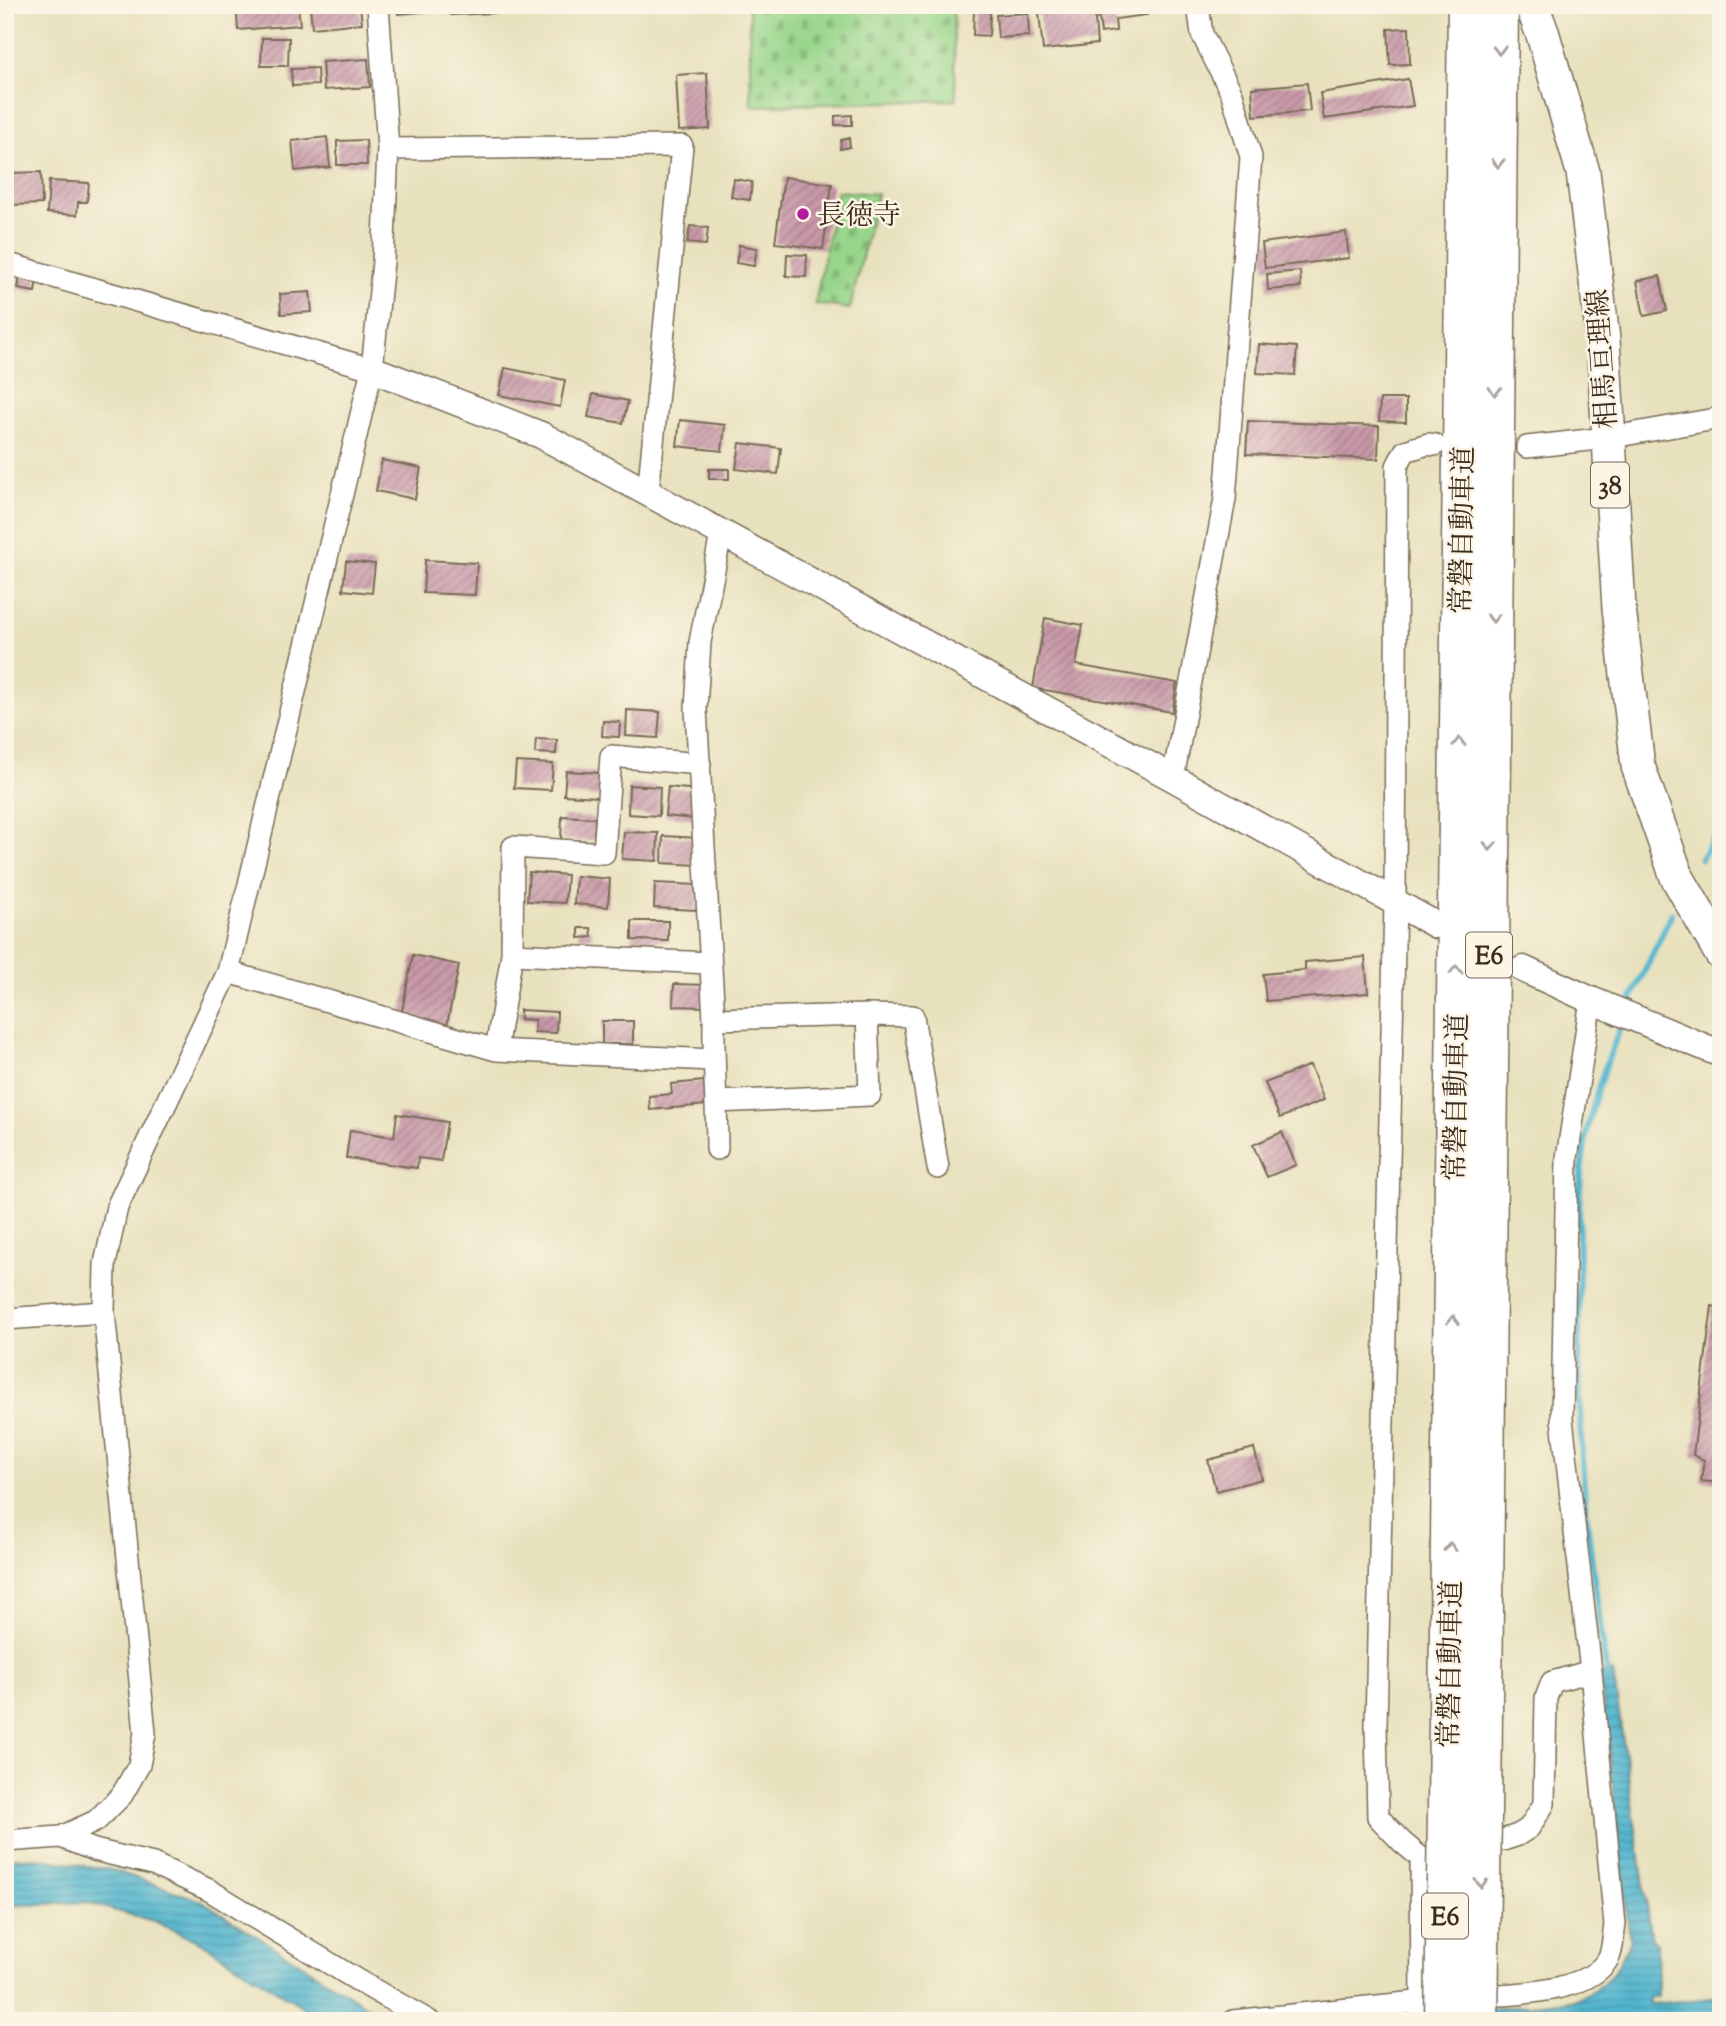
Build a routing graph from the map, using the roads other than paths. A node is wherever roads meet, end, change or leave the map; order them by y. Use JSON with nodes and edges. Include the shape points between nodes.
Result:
{"nodes":[{"id":1,"x":378,"y":5,"type":"edge"},
{"id":2,"x":1198,"y":5,"type":"edge"},
{"id":3,"x":1467,"y":5,"type":"edge"},
{"id":4,"x":1499,"y":5,"type":"edge"},
{"id":5,"x":1532,"y":5,"type":"edge"},
{"id":6,"x":1482,"y":94,"type":"junction"},
{"id":7,"x":388,"y":149,"type":"junction"},
{"id":8,"x":5,"y":263,"type":"edge"},
{"id":9,"x":372,"y":369,"type":"junction"},
{"id":10,"x":1721,"y":418,"type":"edge"},
{"id":11,"x":1607,"y":438,"type":"junction"},
{"id":12,"x":1435,"y":445,"type":"dead end"},
{"id":13,"x":1527,"y":447,"type":"dead end"},
{"id":14,"x":648,"y":494,"type":"junction"},
{"id":15,"x":721,"y":534,"type":"junction"},
{"id":16,"x":699,"y":764,"type":"junction"},
{"id":17,"x":1173,"y":778,"type":"junction"},
{"id":18,"x":1395,"y":902,"type":"junction"},
{"id":19,"x":1436,"y":925,"type":"dead end"},
{"id":20,"x":1721,"y":953,"type":"edge"},
{"id":21,"x":512,"y":954,"type":"junction"},
{"id":22,"x":710,"y":963,"type":"junction"},
{"id":23,"x":1523,"y":969,"type":"dead end"},
{"id":24,"x":228,"y":972,"type":"junction"},
{"id":25,"x":1591,"y":1000,"type":"junction"},
{"id":26,"x":867,"y":1015,"type":"junction"},
{"id":27,"x":714,"y":1019,"type":"junction"},
{"id":28,"x":496,"y":1050,"type":"junction"},
{"id":29,"x":1721,"y":1054,"type":"edge"},
{"id":30,"x":713,"y":1060,"type":"junction"},
{"id":31,"x":717,"y":1102,"type":"junction"},
{"id":32,"x":717,"y":1149,"type":"dead end"},
{"id":33,"x":938,"y":1168,"type":"dead end"},
{"id":34,"x":104,"y":1312,"type":"junction"},
{"id":35,"x":5,"y":1319,"type":"edge"},
{"id":36,"x":1591,"y":1671,"type":"junction"},
{"id":37,"x":1465,"y":1813,"type":"junction"},
{"id":38,"x":61,"y":1837,"type":"junction"},
{"id":39,"x":5,"y":1842,"type":"edge"},
{"id":40,"x":1402,"y":1842,"type":"junction"},
{"id":41,"x":1433,"y":2011,"type":"edge"},
{"id":42,"x":429,"y":2021,"type":"edge"},
{"id":43,"x":1233,"y":2021,"type":"edge"},
{"id":44,"x":1479,"y":2021,"type":"edge"}],
"edges":[{"from":1,"to":7,"type":"street"},
{"from":2,"to":17,"type":"street","via":[[1202,34],[1232,94],[1251,157],[1225,499]]},
{"from":3,"to":6,"type":"highway","name":"常磐自動車道","number":"E6"},
{"from":4,"to":6,"type":"highway","name":"常磐自動車道","number":"E6","one_way":true},
{"from":5,"to":11,"type":"main road","name":"相馬亘理線","number":"38","via":[[1583,172],[1602,339]]},
{"from":6,"to":37,"type":"highway","name":"常磐自動車道","number":"E6"},
{"from":7,"to":9,"type":"street"},
{"from":7,"to":14,"type":"street","via":[[682,146]]},
{"from":8,"to":9,"type":"street"},
{"from":9,"to":14,"type":"street","via":[[541,435]]},
{"from":9,"to":24,"type":"street"},
{"from":10,"to":11,"type":"street"},
{"from":11,"to":13,"type":"street"},
{"from":11,"to":20,"type":"main road","name":"相馬亘理線","number":"38","via":[[1619,608],[1638,766],[1677,877]]},
{"from":12,"to":18,"type":"street","via":[[1405,451],[1397,466]]},
{"from":14,"to":15,"type":"street"},
{"from":15,"to":16,"type":"street","via":[[700,642]]},
{"from":15,"to":17,"type":"street"},
{"from":16,"to":21,"type":"street","via":[[611,756],[604,853],[513,847]]},
{"from":16,"to":22,"type":"street"},
{"from":17,"to":18,"type":"street"},
{"from":18,"to":19,"type":"street"},
{"from":18,"to":40,"type":"street","via":[[1376,1726],[1378,1817]]},
{"from":21,"to":22,"type":"street"},
{"from":21,"to":28,"type":"street"},
{"from":22,"to":27,"type":"street"},
{"from":23,"to":25,"type":"street"},
{"from":24,"to":28,"type":"street"},
{"from":24,"to":34,"type":"street","via":[[117,1207],[105,1264]]},
{"from":25,"to":29,"type":"street"},
{"from":25,"to":36,"type":"street","via":[[1567,1158],[1562,1419]]},
{"from":26,"to":27,"type":"street"},
{"from":26,"to":31,"type":"street","via":[[870,1095]]},
{"from":26,"to":33,"type":"street","via":[[913,1016]]},
{"from":27,"to":30,"type":"street"},
{"from":28,"to":30,"type":"street"},
{"from":30,"to":31,"type":"street"},
{"from":31,"to":32,"type":"street"},
{"from":34,"to":35,"type":"street"},
{"from":34,"to":38,"type":"street","via":[[145,1733],[139,1765],[122,1795],[96,1821]]},
{"from":36,"to":40,"type":"street","via":[[1552,1682],[1546,1698],[1544,1804],[1529,1828],[1503,1840],[1441,1847]]},
{"from":36,"to":41,"type":"street","via":[[1615,1925],[1609,1958],[1570,1986]]},
{"from":37,"to":41,"type":"highway","name":"常磐自動車道","number":"E6","bridge":true},
{"from":37,"to":44,"type":"highway","name":"常磐自動車道","number":"E6","one_way":true,"bridge":true},
{"from":38,"to":39,"type":"street"},
{"from":38,"to":42,"type":"street","via":[[153,1864],[209,1890]]},
{"from":40,"to":41,"type":"street","via":[[1421,1858]]},
{"from":41,"to":43,"type":"street"}]}
